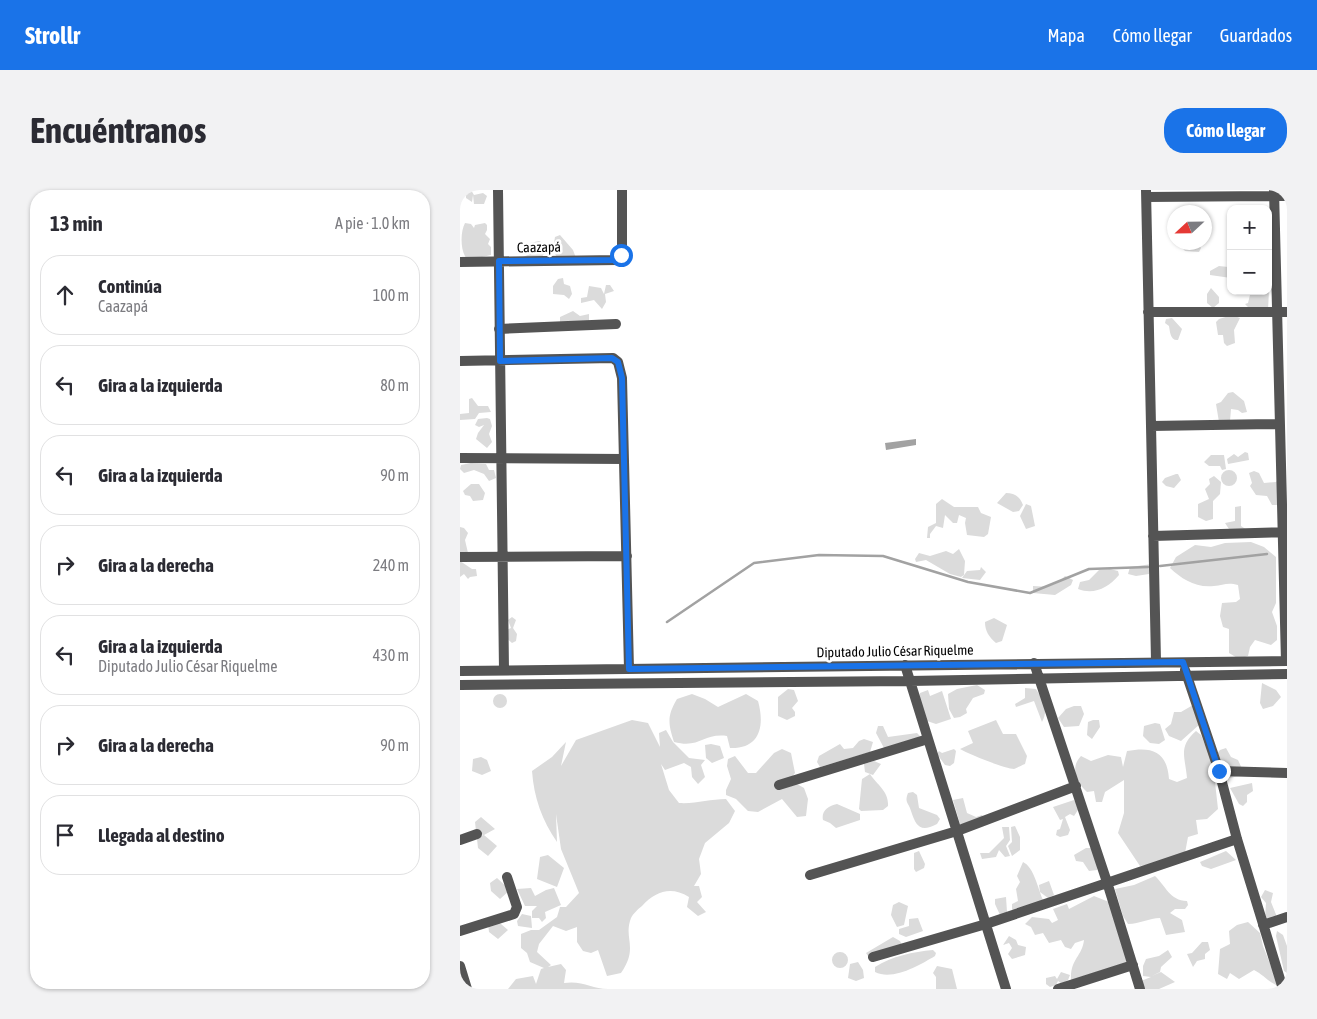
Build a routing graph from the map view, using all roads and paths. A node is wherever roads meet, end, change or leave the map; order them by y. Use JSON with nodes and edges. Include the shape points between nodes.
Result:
{"nodes":[{"id":1,"x":498,"y":190,"type":"edge"},
{"id":2,"x":622,"y":190,"type":"edge"},
{"id":3,"x":1274,"y":193,"type":"edge"},
{"id":4,"x":1146,"y":194,"type":"edge"},
{"id":5,"x":1287,"y":196,"type":"edge"},
{"id":6,"x":499,"y":261,"type":"junction"},
{"id":7,"x":460,"y":262,"type":"edge"},
{"id":8,"x":1148,"y":312,"type":"junction"},
{"id":9,"x":1282,"y":312,"type":"edge"},
{"id":10,"x":616,"y":324,"type":"dead end"},
{"id":11,"x":500,"y":329,"type":"junction"},
{"id":12,"x":460,"y":361,"type":"edge"},
{"id":13,"x":500,"y":361,"type":"junction"},
{"id":14,"x":1283,"y":405,"type":"edge"},
{"id":15,"x":1279,"y":424,"type":"junction"},
{"id":16,"x":1151,"y":426,"type":"junction"},
{"id":17,"x":501,"y":457,"type":"junction"},
{"id":18,"x":460,"y":458,"type":"edge"},
{"id":19,"x":624,"y":458,"type":"junction"},
{"id":20,"x":1285,"y":532,"type":"edge"},
{"id":21,"x":1153,"y":536,"type":"junction"},
{"id":22,"x":460,"y":556,"type":"edge"},
{"id":23,"x":502,"y":556,"type":"junction"},
{"id":24,"x":628,"y":556,"type":"junction"},
{"id":25,"x":1287,"y":647,"type":"edge"},
{"id":26,"x":1156,"y":661,"type":"junction"},
{"id":27,"x":1286,"y":661,"type":"edge"},
{"id":28,"x":1183,"y":662,"type":"junction"},
{"id":29,"x":1226,"y":662,"type":"junction"},
{"id":30,"x":1034,"y":663,"type":"junction"},
{"id":31,"x":905,"y":665,"type":"junction"},
{"id":32,"x":629,"y":669,"type":"junction"},
{"id":33,"x":504,"y":670,"type":"junction"},
{"id":34,"x":460,"y":671,"type":"edge"},
{"id":35,"x":1226,"y":674,"type":"junction"},
{"id":36,"x":1287,"y":674,"type":"edge"},
{"id":37,"x":1186,"y":675,"type":"junction"},
{"id":38,"x":1040,"y":678,"type":"junction"},
{"id":39,"x":910,"y":681,"type":"junction"},
{"id":40,"x":460,"y":685,"type":"edge"},
{"id":41,"x":928,"y":739,"type":"junction"},
{"id":42,"x":1219,"y":771,"type":"junction"},
{"id":43,"x":1287,"y":773,"type":"edge"},
{"id":44,"x":779,"y":784,"type":"dead end"},
{"id":45,"x":1076,"y":786,"type":"junction"},
{"id":46,"x":956,"y":831,"type":"junction"},
{"id":47,"x":477,"y":834,"type":"dead end"},
{"id":48,"x":1237,"y":839,"type":"junction"},
{"id":49,"x":460,"y":840,"type":"edge"},
{"id":50,"x":810,"y":875,"type":"dead end"},
{"id":51,"x":507,"y":877,"type":"dead end"},
{"id":52,"x":1107,"y":882,"type":"junction"},
{"id":53,"x":1287,"y":917,"type":"edge"},
{"id":54,"x":986,"y":924,"type":"junction"},
{"id":55,"x":1263,"y":925,"type":"junction"},
{"id":56,"x":460,"y":931,"type":"edge"},
{"id":57,"x":874,"y":957,"type":"dead end"},
{"id":58,"x":1133,"y":965,"type":"junction"},
{"id":59,"x":460,"y":966,"type":"edge"},
{"id":60,"x":467,"y":989,"type":"edge"},
{"id":61,"x":1006,"y":989,"type":"edge"},
{"id":62,"x":1058,"y":989,"type":"edge"},
{"id":63,"x":1140,"y":989,"type":"edge"},
{"id":64,"x":1284,"y":989,"type":"edge"}],
"edges":[{"from":1,"to":6,"type":"street"},
{"from":2,"to":6,"type":"street","name":"Caazapá","via":[[622,249],[618,260]]},
{"from":3,"to":4,"type":"street"},
{"from":3,"to":5,"type":"street"},
{"from":3,"to":9,"type":"street"},
{"from":4,"to":8,"type":"street"},
{"from":6,"to":7,"type":"street","name":"Caazapá"},
{"from":6,"to":11,"type":"street"},
{"from":8,"to":9,"type":"street"},
{"from":8,"to":16,"type":"street"},
{"from":9,"to":14,"type":"street"},
{"from":10,"to":11,"type":"street"},
{"from":11,"to":13,"type":"street"},
{"from":12,"to":13,"type":"street"},
{"from":13,"to":17,"type":"street"},
{"from":13,"to":19,"type":"street","via":[[612,358],[618,362],[622,378]]},
{"from":14,"to":15,"type":"street"},
{"from":15,"to":16,"type":"street"},
{"from":15,"to":20,"type":"street"},
{"from":16,"to":21,"type":"street"},
{"from":17,"to":18,"type":"street"},
{"from":17,"to":19,"type":"street"},
{"from":17,"to":23,"type":"street"},
{"from":19,"to":24,"type":"street"},
{"from":20,"to":21,"type":"street"},
{"from":20,"to":25,"type":"street"},
{"from":21,"to":26,"type":"street"},
{"from":22,"to":23,"type":"street"},
{"from":23,"to":24,"type":"street"},
{"from":23,"to":33,"type":"street"},
{"from":24,"to":32,"type":"street"},
{"from":25,"to":27,"type":"street"},
{"from":26,"to":28,"type":"street","name":"Diputado Julio César Riquelme"},
{"from":26,"to":30,"type":"street","name":"Diputado Julio César Riquelme"},
{"from":27,"to":29,"type":"street","name":"Diputado Julio César Riquelme"},
{"from":28,"to":29,"type":"street","name":"Diputado Julio César Riquelme"},
{"from":28,"to":37,"type":"street"},
{"from":29,"to":35,"type":"street"},
{"from":30,"to":31,"type":"street","name":"Diputado Julio César Riquelme"},
{"from":30,"to":38,"type":"street"},
{"from":31,"to":32,"type":"street","name":"Diputado Julio César Riquelme"},
{"from":31,"to":39,"type":"street"},
{"from":32,"to":33,"type":"street","name":"Diputado Julio César Riquelme"},
{"from":33,"to":34,"type":"street","name":"Diputado Julio César Riquelme"},
{"from":35,"to":36,"type":"street"},
{"from":35,"to":37,"type":"street"},
{"from":37,"to":38,"type":"street"},
{"from":37,"to":42,"type":"street"},
{"from":38,"to":39,"type":"street"},
{"from":38,"to":45,"type":"street"},
{"from":39,"to":40,"type":"street"},
{"from":39,"to":41,"type":"street"},
{"from":41,"to":44,"type":"street"},
{"from":41,"to":46,"type":"street"},
{"from":42,"to":43,"type":"street"},
{"from":42,"to":48,"type":"street"},
{"from":45,"to":46,"type":"street"},
{"from":45,"to":52,"type":"street"},
{"from":46,"to":50,"type":"street"},
{"from":46,"to":54,"type":"street"},
{"from":47,"to":49,"type":"street"},
{"from":48,"to":52,"type":"street"},
{"from":48,"to":55,"type":"street"},
{"from":51,"to":56,"type":"street","via":[[517,907],[514,914]]},
{"from":52,"to":54,"type":"street"},
{"from":52,"to":58,"type":"street"},
{"from":53,"to":55,"type":"street"},
{"from":54,"to":57,"type":"street"},
{"from":54,"to":61,"type":"street"},
{"from":55,"to":64,"type":"street"},
{"from":58,"to":62,"type":"street"},
{"from":58,"to":63,"type":"street"},
{"from":59,"to":60,"type":"street"}]}
